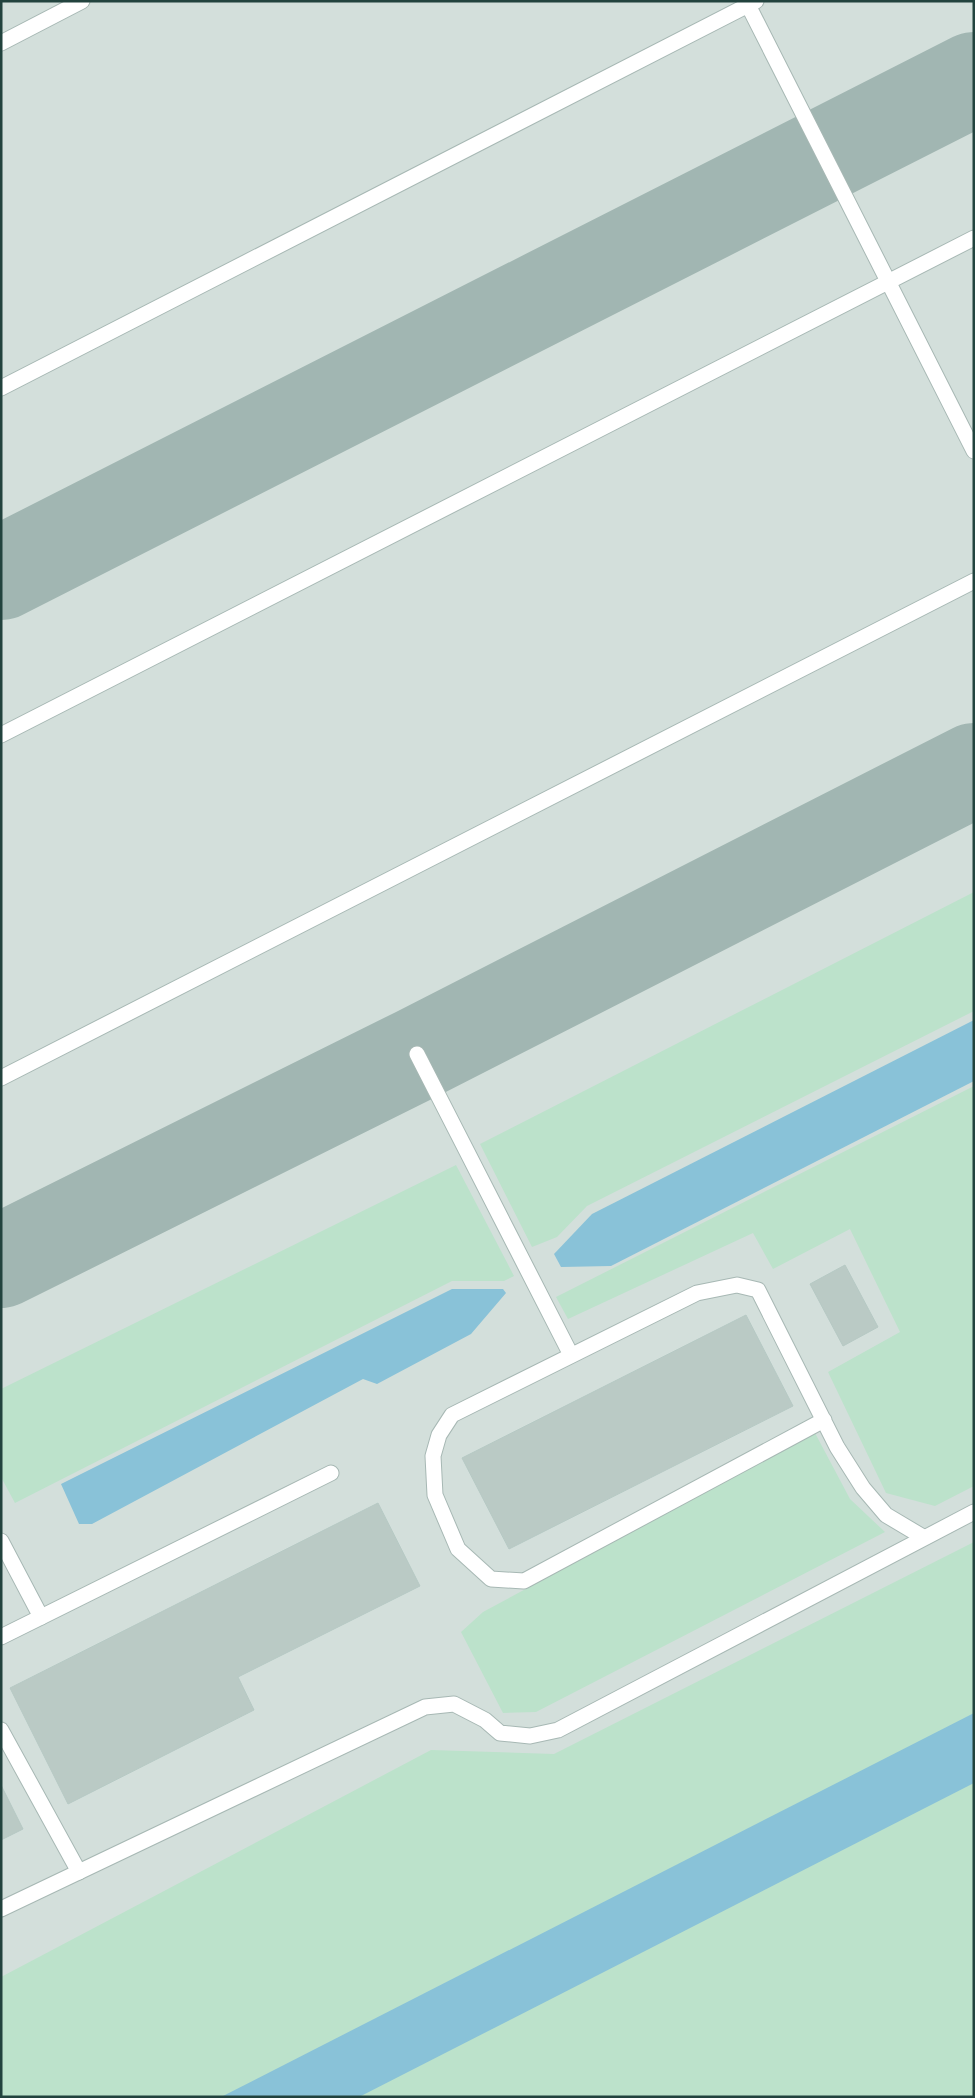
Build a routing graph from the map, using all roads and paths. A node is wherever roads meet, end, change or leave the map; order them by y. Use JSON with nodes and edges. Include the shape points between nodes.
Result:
{"nodes":[{"id":1,"x":82,"y":1,"type":"edge"},
{"id":2,"x":750,"y":3,"type":"edge"},
{"id":3,"x":1,"y":43,"type":"edge"},
{"id":4,"x":974,"y":238,"type":"edge"},
{"id":5,"x":888,"y":282,"type":"junction"},
{"id":6,"x":1,"y":388,"type":"edge"},
{"id":7,"x":974,"y":451,"type":"edge"},
{"id":8,"x":974,"y":581,"type":"edge"},
{"id":9,"x":1,"y":735,"type":"edge"},
{"id":10,"x":417,"y":1054,"type":"dead end"},
{"id":11,"x":1,"y":1078,"type":"edge"},
{"id":12,"x":571,"y":1355,"type":"junction"},
{"id":13,"x":824,"y":1420,"type":"junction"},
{"id":14,"x":330,"y":1473,"type":"dead end"},
{"id":15,"x":974,"y":1512,"type":"edge"},
{"id":16,"x":923,"y":1537,"type":"junction"},
{"id":17,"x":1,"y":1541,"type":"edge"},
{"id":18,"x":41,"y":1617,"type":"junction"},
{"id":19,"x":1,"y":1636,"type":"edge"},
{"id":20,"x":1,"y":1730,"type":"edge"},
{"id":21,"x":79,"y":1872,"type":"junction"},
{"id":22,"x":1,"y":1909,"type":"edge"}],
"edges":[{"from":1,"to":3,"type":"lane"},
{"from":2,"to":5,"type":"lane"},
{"from":2,"to":6,"type":"lane"},
{"from":4,"to":5,"type":"lane"},
{"from":5,"to":7,"type":"lane"},
{"from":5,"to":9,"type":"lane"},
{"from":8,"to":11,"type":"lane"},
{"from":10,"to":12,"type":"lane"},
{"from":12,"to":13,"type":"lane","via":[[697,1293],[737,1285],[758,1290]]},
{"from":12,"to":13,"type":"lane","via":[[452,1415],[439,1436],[433,1456],[435,1495],[458,1549],[491,1579],[524,1581]]},
{"from":13,"to":16,"type":"lane","via":[[863,1488],[886,1515]]},
{"from":14,"to":18,"type":"lane"},
{"from":15,"to":16,"type":"lane"},
{"from":16,"to":21,"type":"lane","via":[[558,1730],[530,1736],[500,1733],[485,1720],[454,1704],[425,1707]]},
{"from":17,"to":18,"type":"lane"},
{"from":18,"to":19,"type":"lane"},
{"from":20,"to":21,"type":"lane"},
{"from":21,"to":22,"type":"lane"}]}
